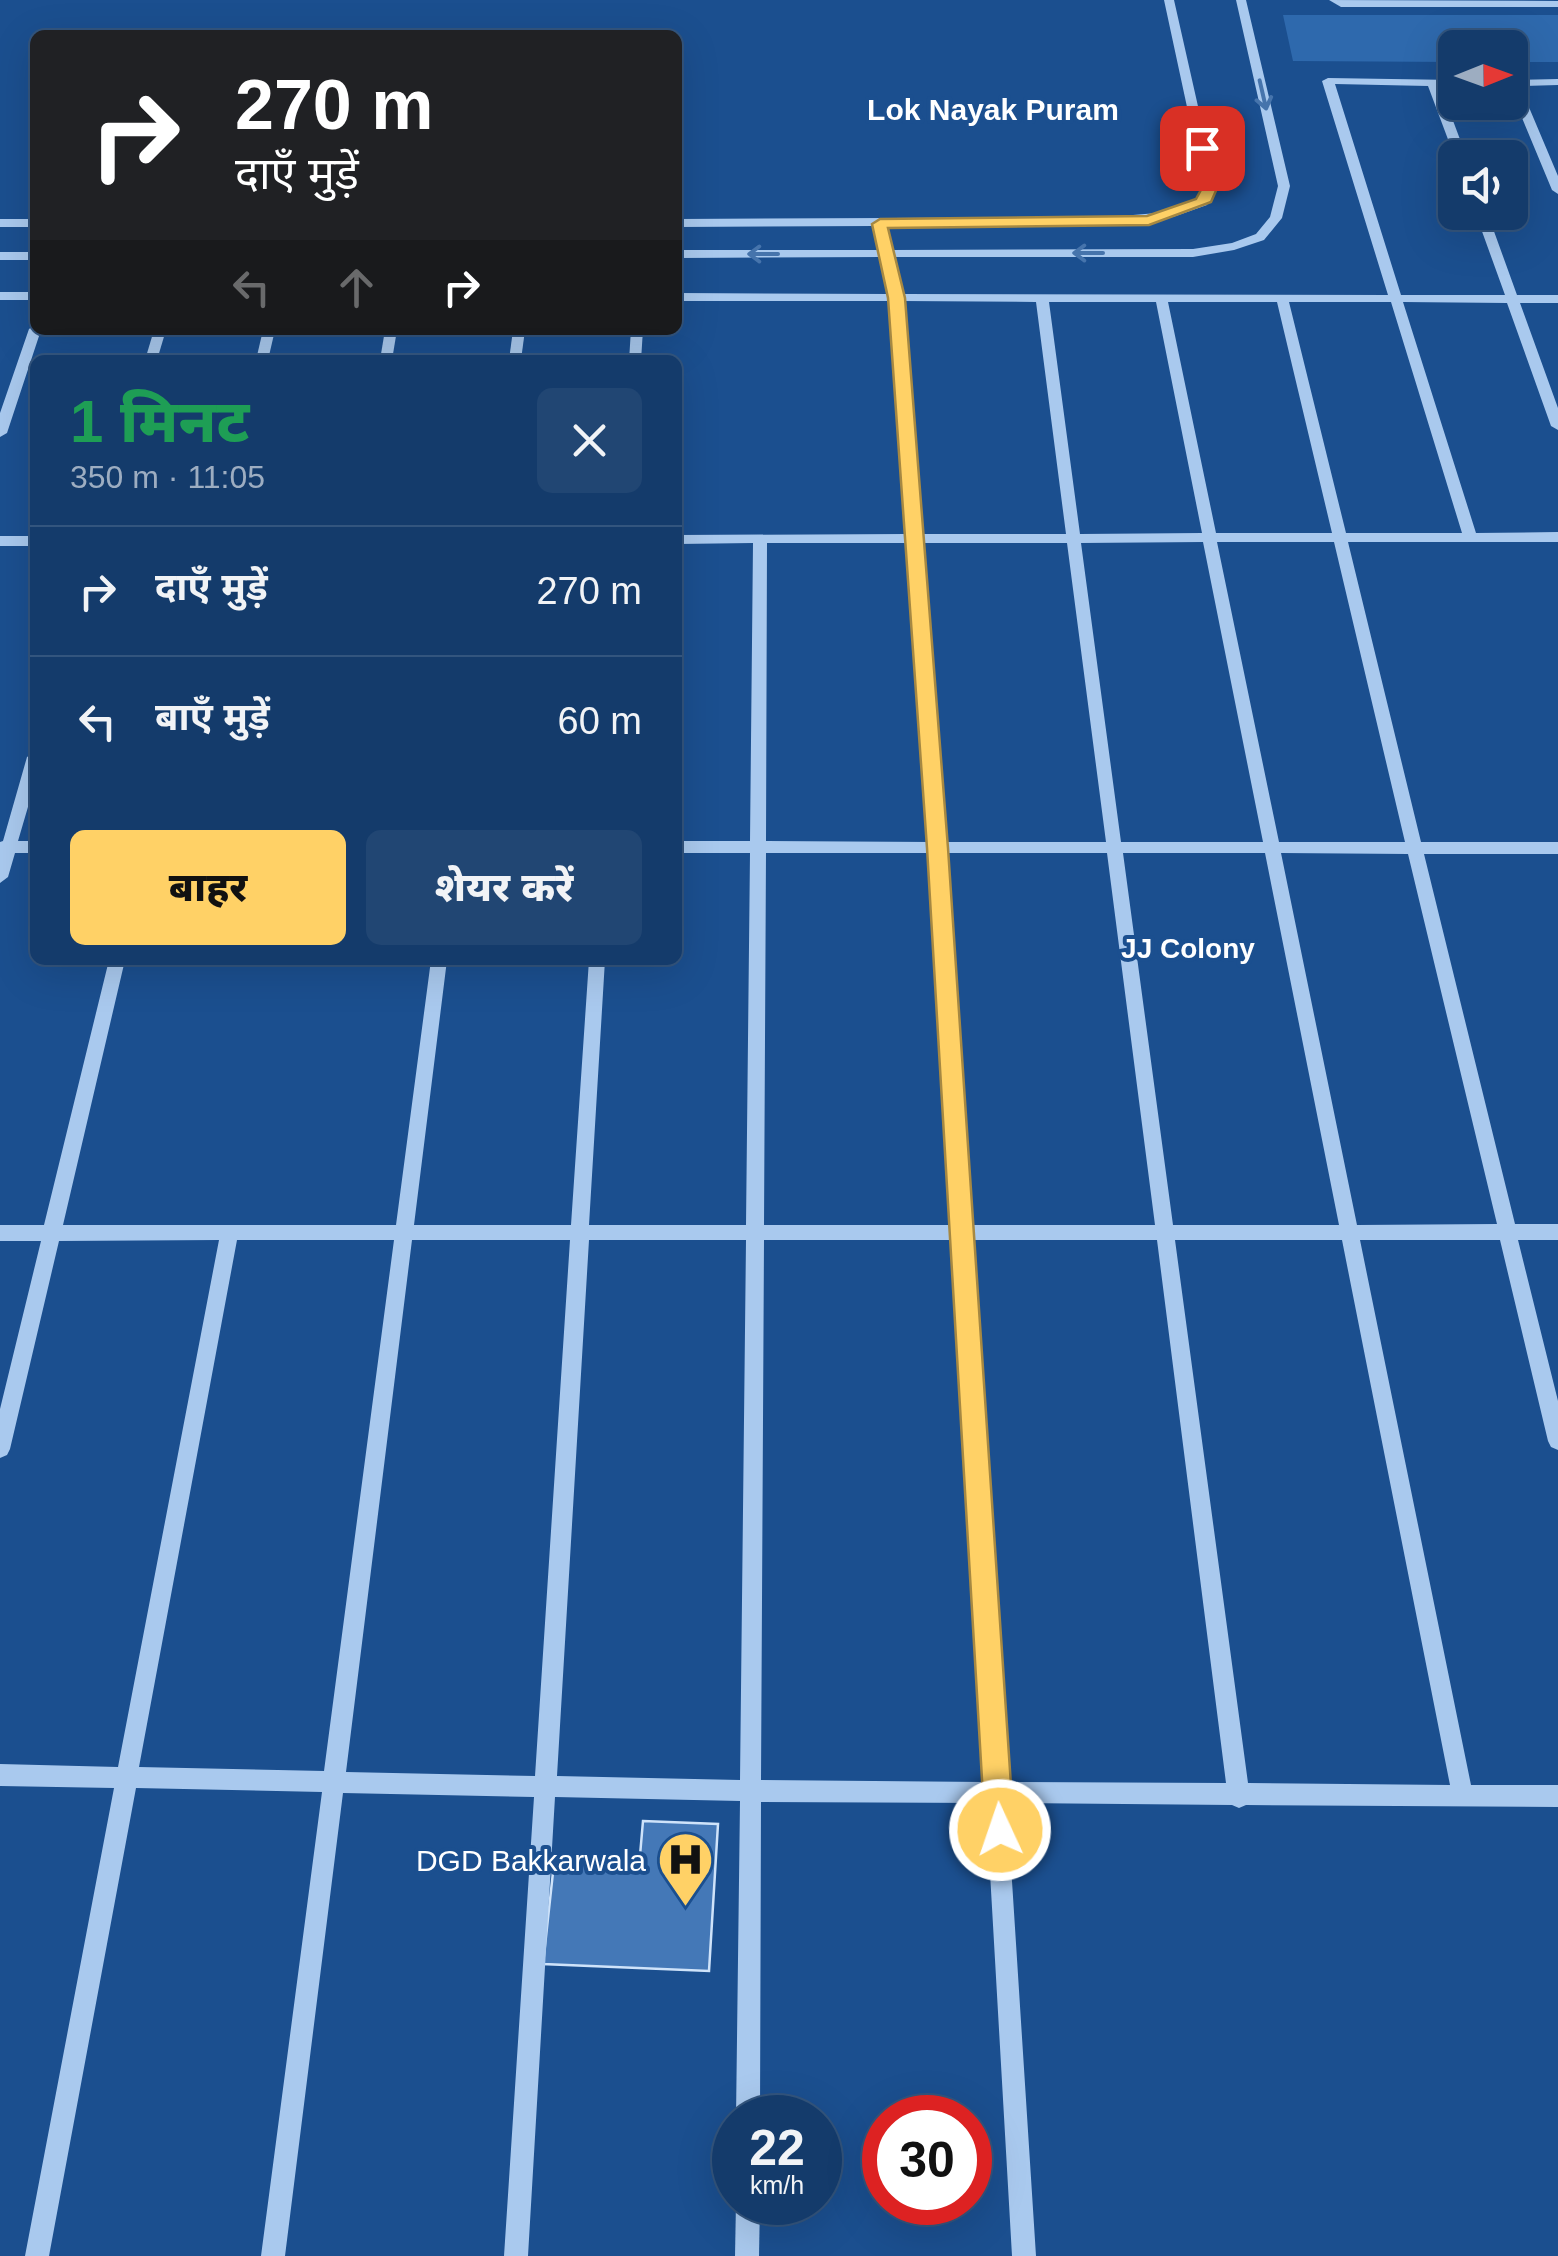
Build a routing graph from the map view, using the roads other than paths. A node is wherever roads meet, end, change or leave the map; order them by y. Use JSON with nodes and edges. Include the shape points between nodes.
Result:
{"nodes":[{"id":1,"x":1170,"y":0,"type":"edge"},
{"id":2,"x":1241,"y":0,"type":"edge"},
{"id":3,"x":1334,"y":0,"type":"edge"},
{"id":4,"x":1480,"y":2,"type":"edge"},
{"id":5,"x":1558,"y":4,"type":"edge"},
{"id":6,"x":1528,"y":82,"type":"edge"},
{"id":7,"x":1558,"y":82,"type":"edge"},
{"id":8,"x":1434,"y":83,"type":"junction"},
{"id":9,"x":1438,"y":83,"type":"edge"},
{"id":10,"x":1528,"y":120,"type":"edge"},
{"id":11,"x":1455,"y":140,"type":"edge"},
{"id":12,"x":1558,"y":190,"type":"edge"},
{"id":13,"x":0,"y":223,"type":"edge"},
{"id":14,"x":30,"y":223,"type":"edge"},
{"id":15,"x":682,"y":223,"type":"edge"},
{"id":16,"x":880,"y":224,"type":"junction"},
{"id":17,"x":1487,"y":230,"type":"edge"},
{"id":18,"x":888,"y":253,"type":"junction"},
{"id":19,"x":682,"y":254,"type":"edge"},
{"id":20,"x":0,"y":256,"type":"edge"},
{"id":21,"x":30,"y":256,"type":"edge"},
{"id":22,"x":0,"y":296,"type":"edge"},
{"id":23,"x":30,"y":296,"type":"edge"},
{"id":24,"x":682,"y":297,"type":"edge"},
{"id":25,"x":896,"y":298,"type":"junction"},
{"id":26,"x":1042,"y":298,"type":"junction"},
{"id":27,"x":1161,"y":298,"type":"junction"},
{"id":28,"x":1282,"y":298,"type":"junction"},
{"id":29,"x":1395,"y":298,"type":"junction"},
{"id":30,"x":1512,"y":299,"type":"junction"},
{"id":31,"x":1558,"y":299,"type":"edge"},
{"id":32,"x":33,"y":335,"type":"edge"},
{"id":33,"x":1558,"y":426,"type":"edge"},
{"id":34,"x":0,"y":433,"type":"edge"},
{"id":35,"x":1470,"y":537,"type":"junction"},
{"id":36,"x":1558,"y":537,"type":"edge"},
{"id":37,"x":1074,"y":538,"type":"junction"},
{"id":38,"x":1210,"y":538,"type":"junction"},
{"id":39,"x":1340,"y":538,"type":"junction"},
{"id":40,"x":682,"y":539,"type":"edge"},
{"id":41,"x":760,"y":539,"type":"junction"},
{"id":42,"x":914,"y":539,"type":"junction"},
{"id":43,"x":0,"y":541,"type":"edge"},
{"id":44,"x":30,"y":541,"type":"edge"},
{"id":45,"x":30,"y":772,"type":"edge"},
{"id":46,"x":4,"y":847,"type":"edge"},
{"id":47,"x":30,"y":847,"type":"edge"},
{"id":48,"x":682,"y":847,"type":"edge"},
{"id":49,"x":758,"y":847,"type":"junction"},
{"id":50,"x":938,"y":848,"type":"junction"},
{"id":51,"x":1114,"y":848,"type":"junction"},
{"id":52,"x":1272,"y":848,"type":"junction"},
{"id":53,"x":1415,"y":848,"type":"junction"},
{"id":54,"x":1558,"y":848,"type":"edge"},
{"id":55,"x":0,"y":877,"type":"edge"},
{"id":56,"x":116,"y":965,"type":"edge"},
{"id":57,"x":438,"y":965,"type":"edge"},
{"id":58,"x":597,"y":965,"type":"edge"},
{"id":59,"x":755,"y":1231,"type":"junction"},
{"id":60,"x":962,"y":1231,"type":"junction"},
{"id":61,"x":1164,"y":1231,"type":"junction"},
{"id":62,"x":1348,"y":1231,"type":"junction"},
{"id":63,"x":1508,"y":1232,"type":"junction"},
{"id":64,"x":1558,"y":1232,"type":"edge"},
{"id":65,"x":404,"y":1233,"type":"junction"},
{"id":66,"x":0,"y":1234,"type":"edge"},
{"id":67,"x":52,"y":1234,"type":"junction"},
{"id":68,"x":229,"y":1234,"type":"junction"},
{"id":69,"x":580,"y":1235,"type":"junction"},
{"id":70,"x":1558,"y":1442,"type":"edge"},
{"id":71,"x":0,"y":1449,"type":"edge"},
{"id":72,"x":0,"y":1774,"type":"edge"},
{"id":73,"x":126,"y":1778,"type":"junction"},
{"id":74,"x":334,"y":1782,"type":"junction"},
{"id":75,"x":544,"y":1786,"type":"junction"},
{"id":76,"x":750,"y":1791,"type":"junction"},
{"id":77,"x":997,"y":1792,"type":"junction"},
{"id":78,"x":1463,"y":1796,"type":"junction"},
{"id":79,"x":1558,"y":1796,"type":"edge"},
{"id":80,"x":1239,"y":1797,"type":"junction"},
{"id":81,"x":748,"y":2095,"type":"edge"},
{"id":82,"x":748,"y":2225,"type":"edge"},
{"id":83,"x":37,"y":2256,"type":"edge"},
{"id":84,"x":274,"y":2256,"type":"edge"},
{"id":85,"x":516,"y":2256,"type":"edge"},
{"id":86,"x":748,"y":2256,"type":"edge"},
{"id":87,"x":1024,"y":2256,"type":"edge"}],
"edges":[{"from":1,"to":16,"type":"street","via":[[1210,186],[1203,202],[1149,220]]},
{"from":2,"to":18,"type":"street","one_way":true,"via":[[1284,186],[1276,218],[1260,236],[1193,253]]},
{"from":3,"to":4,"type":"street"},
{"from":4,"to":5,"type":"street"},
{"from":6,"to":7,"type":"street"},
{"from":8,"to":9,"type":"street"},
{"from":8,"to":11,"type":"street"},
{"from":8,"to":29,"type":"street","via":[[1328,81]]},
{"from":10,"to":12,"type":"street"},
{"from":13,"to":14,"type":"street"},
{"from":15,"to":16,"type":"street"},
{"from":16,"to":18,"type":"street"},
{"from":17,"to":30,"type":"street"},
{"from":18,"to":19,"type":"street","one_way":true},
{"from":18,"to":25,"type":"street"},
{"from":20,"to":21,"type":"street"},
{"from":22,"to":23,"type":"street"},
{"from":24,"to":25,"type":"street"},
{"from":25,"to":26,"type":"street"},
{"from":25,"to":42,"type":"street"},
{"from":26,"to":27,"type":"street"},
{"from":26,"to":37,"type":"street"},
{"from":27,"to":28,"type":"street"},
{"from":27,"to":38,"type":"street"},
{"from":28,"to":29,"type":"street"},
{"from":28,"to":39,"type":"street"},
{"from":29,"to":30,"type":"street"},
{"from":29,"to":35,"type":"street"},
{"from":30,"to":31,"type":"street"},
{"from":30,"to":33,"type":"street"},
{"from":32,"to":34,"type":"street"},
{"from":35,"to":36,"type":"street"},
{"from":35,"to":39,"type":"street"},
{"from":37,"to":38,"type":"street"},
{"from":37,"to":42,"type":"street"},
{"from":37,"to":51,"type":"street"},
{"from":38,"to":39,"type":"street"},
{"from":38,"to":52,"type":"street"},
{"from":39,"to":53,"type":"street"},
{"from":40,"to":41,"type":"street"},
{"from":41,"to":42,"type":"street"},
{"from":41,"to":49,"type":"street"},
{"from":42,"to":50,"type":"street"},
{"from":43,"to":44,"type":"street"},
{"from":45,"to":46,"type":"street"},
{"from":46,"to":47,"type":"street"},
{"from":46,"to":55,"type":"street"},
{"from":48,"to":49,"type":"street"},
{"from":49,"to":50,"type":"street"},
{"from":49,"to":59,"type":"street"},
{"from":50,"to":51,"type":"street"},
{"from":50,"to":60,"type":"street"},
{"from":51,"to":52,"type":"street"},
{"from":51,"to":61,"type":"street"},
{"from":52,"to":53,"type":"street"},
{"from":52,"to":62,"type":"street"},
{"from":53,"to":54,"type":"street"},
{"from":53,"to":63,"type":"street"},
{"from":56,"to":67,"type":"street"},
{"from":57,"to":65,"type":"street"},
{"from":58,"to":69,"type":"street"},
{"from":59,"to":60,"type":"street"},
{"from":59,"to":69,"type":"street"},
{"from":59,"to":76,"type":"street"},
{"from":60,"to":61,"type":"street"},
{"from":60,"to":77,"type":"street"},
{"from":61,"to":62,"type":"street"},
{"from":61,"to":80,"type":"street"},
{"from":62,"to":63,"type":"street"},
{"from":62,"to":78,"type":"street"},
{"from":63,"to":64,"type":"street"},
{"from":63,"to":70,"type":"street"},
{"from":65,"to":68,"type":"street"},
{"from":65,"to":69,"type":"street"},
{"from":65,"to":74,"type":"street"},
{"from":66,"to":67,"type":"street"},
{"from":67,"to":68,"type":"street"},
{"from":67,"to":71,"type":"street"},
{"from":68,"to":73,"type":"street"},
{"from":69,"to":75,"type":"street"},
{"from":72,"to":73,"type":"street"},
{"from":73,"to":74,"type":"street"},
{"from":73,"to":83,"type":"street"},
{"from":74,"to":75,"type":"street"},
{"from":74,"to":84,"type":"street"},
{"from":75,"to":76,"type":"street"},
{"from":75,"to":85,"type":"street"},
{"from":76,"to":77,"type":"street"},
{"from":76,"to":81,"type":"street"},
{"from":77,"to":80,"type":"street"},
{"from":77,"to":87,"type":"street"},
{"from":78,"to":79,"type":"street"},
{"from":78,"to":80,"type":"street"},
{"from":82,"to":86,"type":"street"}]}
